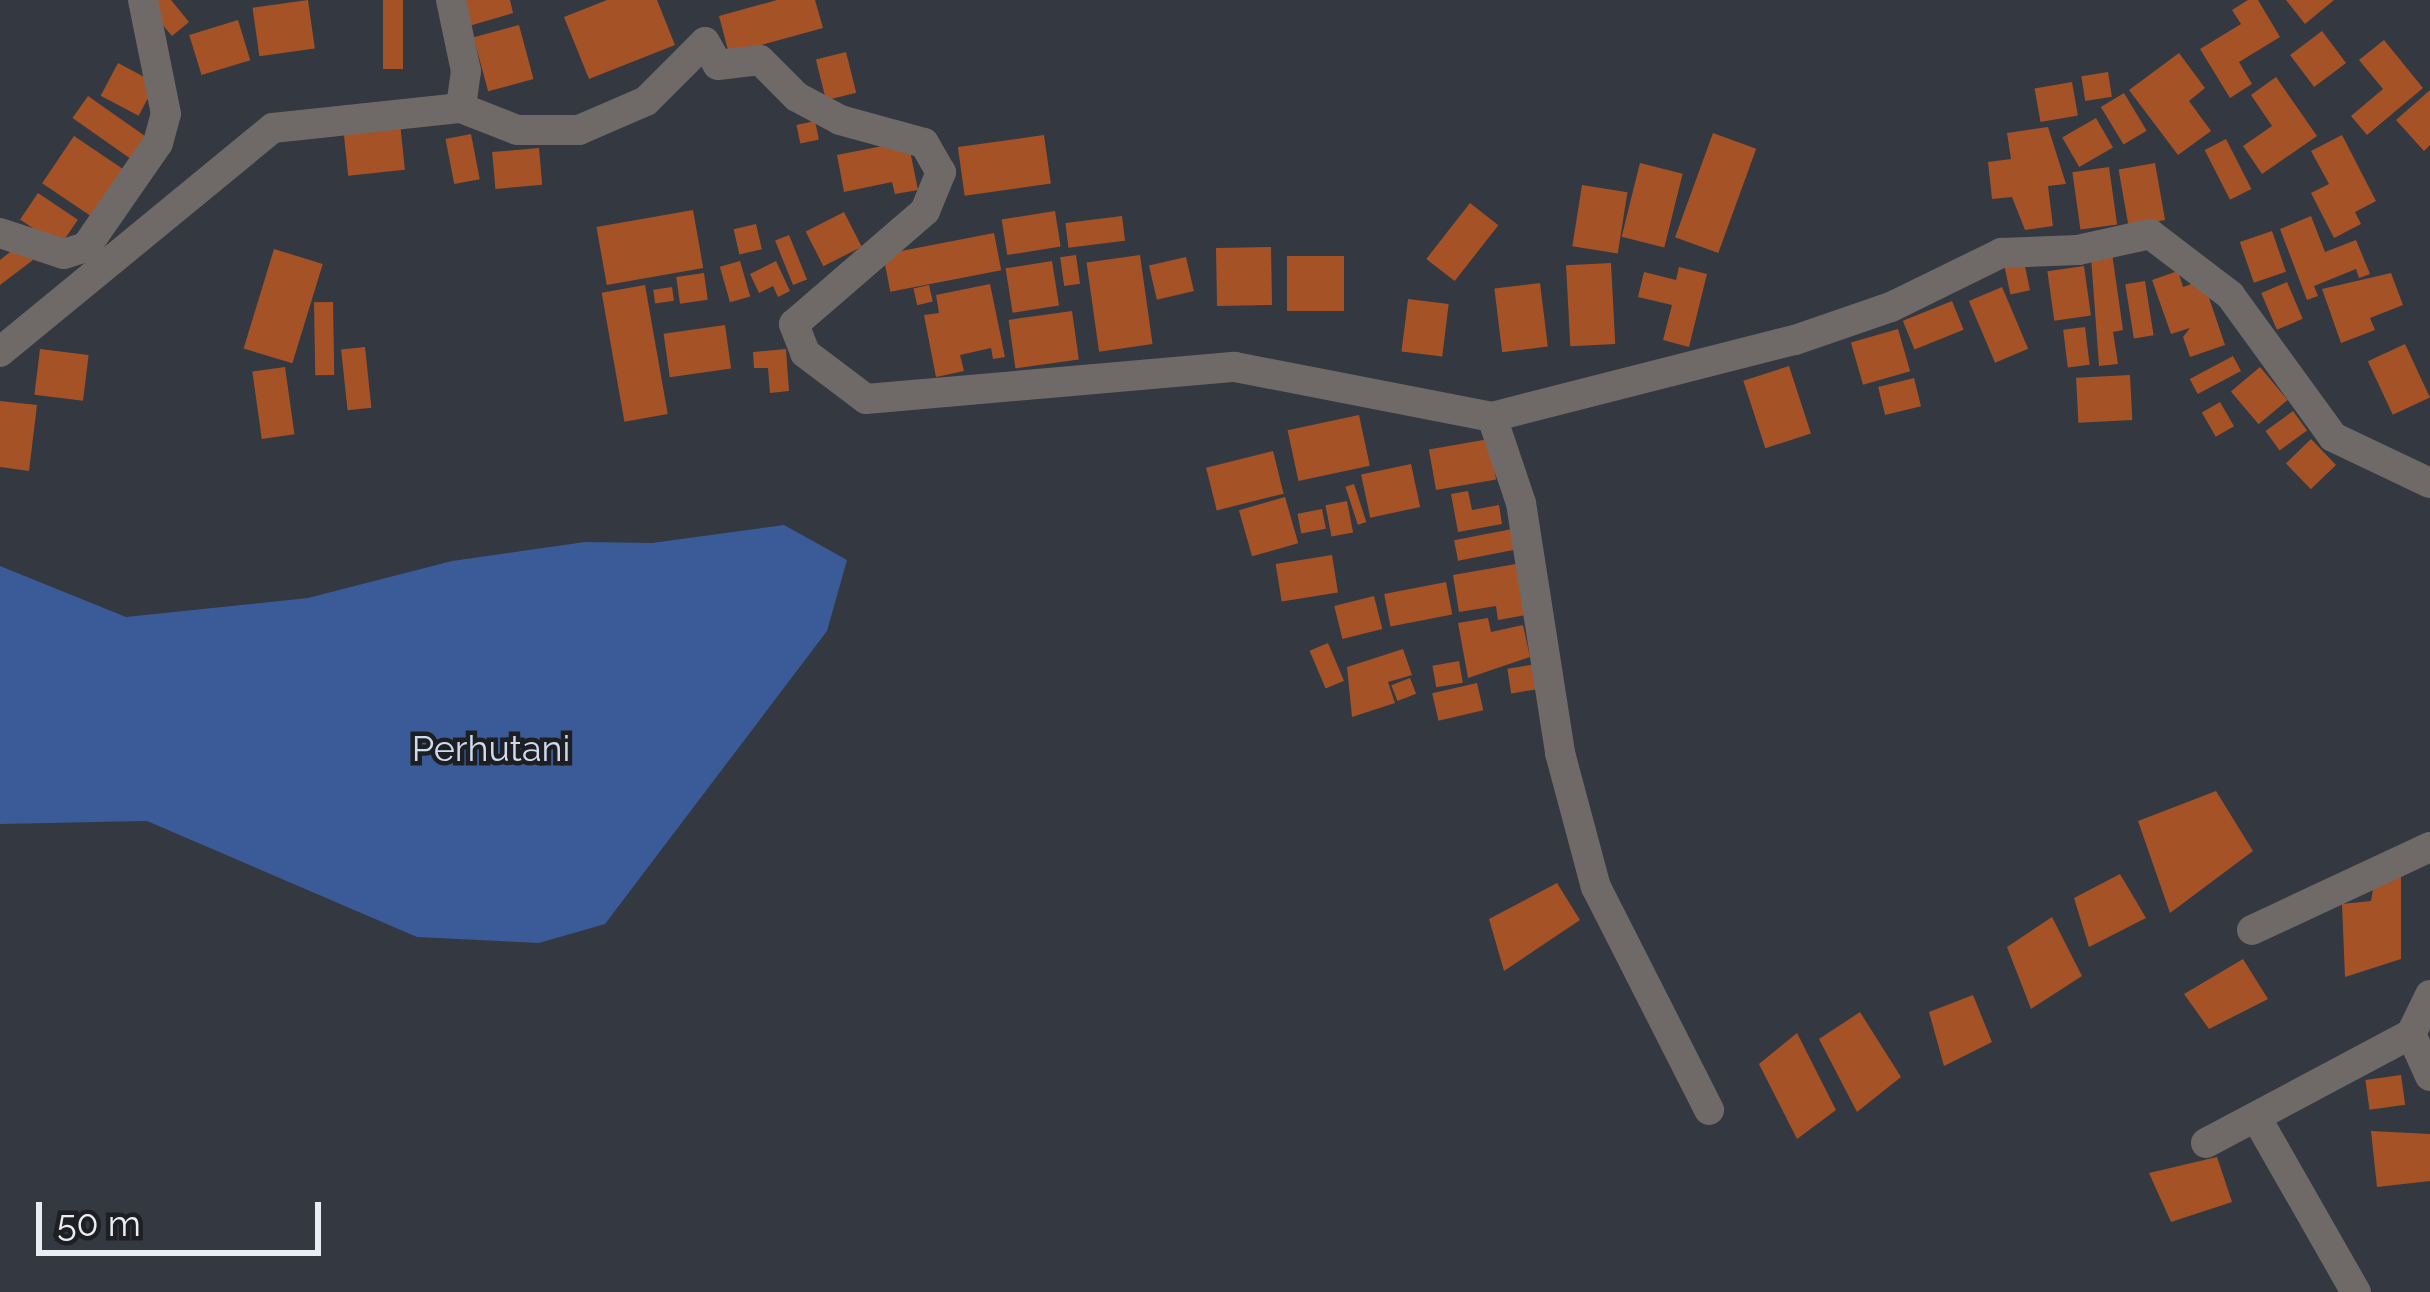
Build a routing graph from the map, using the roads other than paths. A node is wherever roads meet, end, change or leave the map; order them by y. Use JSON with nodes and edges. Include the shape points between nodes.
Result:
{"nodes":[{"id":1,"x":143,"y":0,"type":"edge"},
{"id":2,"x":451,"y":0,"type":"edge"},
{"id":3,"x":461,"y":108,"type":"junction"},
{"id":4,"x":0,"y":233,"type":"edge"},
{"id":5,"x":0,"y":352,"type":"edge"},
{"id":6,"x":1492,"y":417,"type":"junction"},
{"id":7,"x":2430,"y":483,"type":"edge"},
{"id":8,"x":2430,"y":848,"type":"edge"},
{"id":9,"x":2252,"y":929,"type":"dead end"},
{"id":10,"x":2430,"y":995,"type":"edge"},
{"id":11,"x":2411,"y":1034,"type":"junction"},
{"id":12,"x":2430,"y":1076,"type":"edge"},
{"id":13,"x":1709,"y":1111,"type":"dead end"},
{"id":14,"x":2256,"y":1117,"type":"junction"},
{"id":15,"x":2206,"y":1143,"type":"dead end"},
{"id":16,"x":2356,"y":1292,"type":"edge"}],
"edges":[{"from":1,"to":4,"type":"street","via":[[166,114],[158,143],[86,247],[64,254]]},
{"from":2,"to":3,"type":"street","via":[[466,71]]},
{"from":3,"to":5,"type":"street","via":[[272,128]]},
{"from":3,"to":6,"type":"street","via":[[517,130],[579,130],[646,101],[705,42],[718,65],[760,60],[797,97],[840,120],[924,143],[941,172],[925,211],[794,324],[805,353],[866,399],[1235,367]]},
{"from":6,"to":7,"type":"street","via":[[1795,340],[1892,307],[2001,253],[2078,250],[2150,234],[2230,295],[2333,437]]},
{"from":6,"to":13,"type":"street","via":[[1521,503],[1559,753],[1596,886]]},
{"from":8,"to":9,"type":"street"},
{"from":10,"to":11,"type":"street"},
{"from":11,"to":12,"type":"street"},
{"from":11,"to":14,"type":"street"},
{"from":14,"to":15,"type":"street"},
{"from":14,"to":16,"type":"street"}]}
